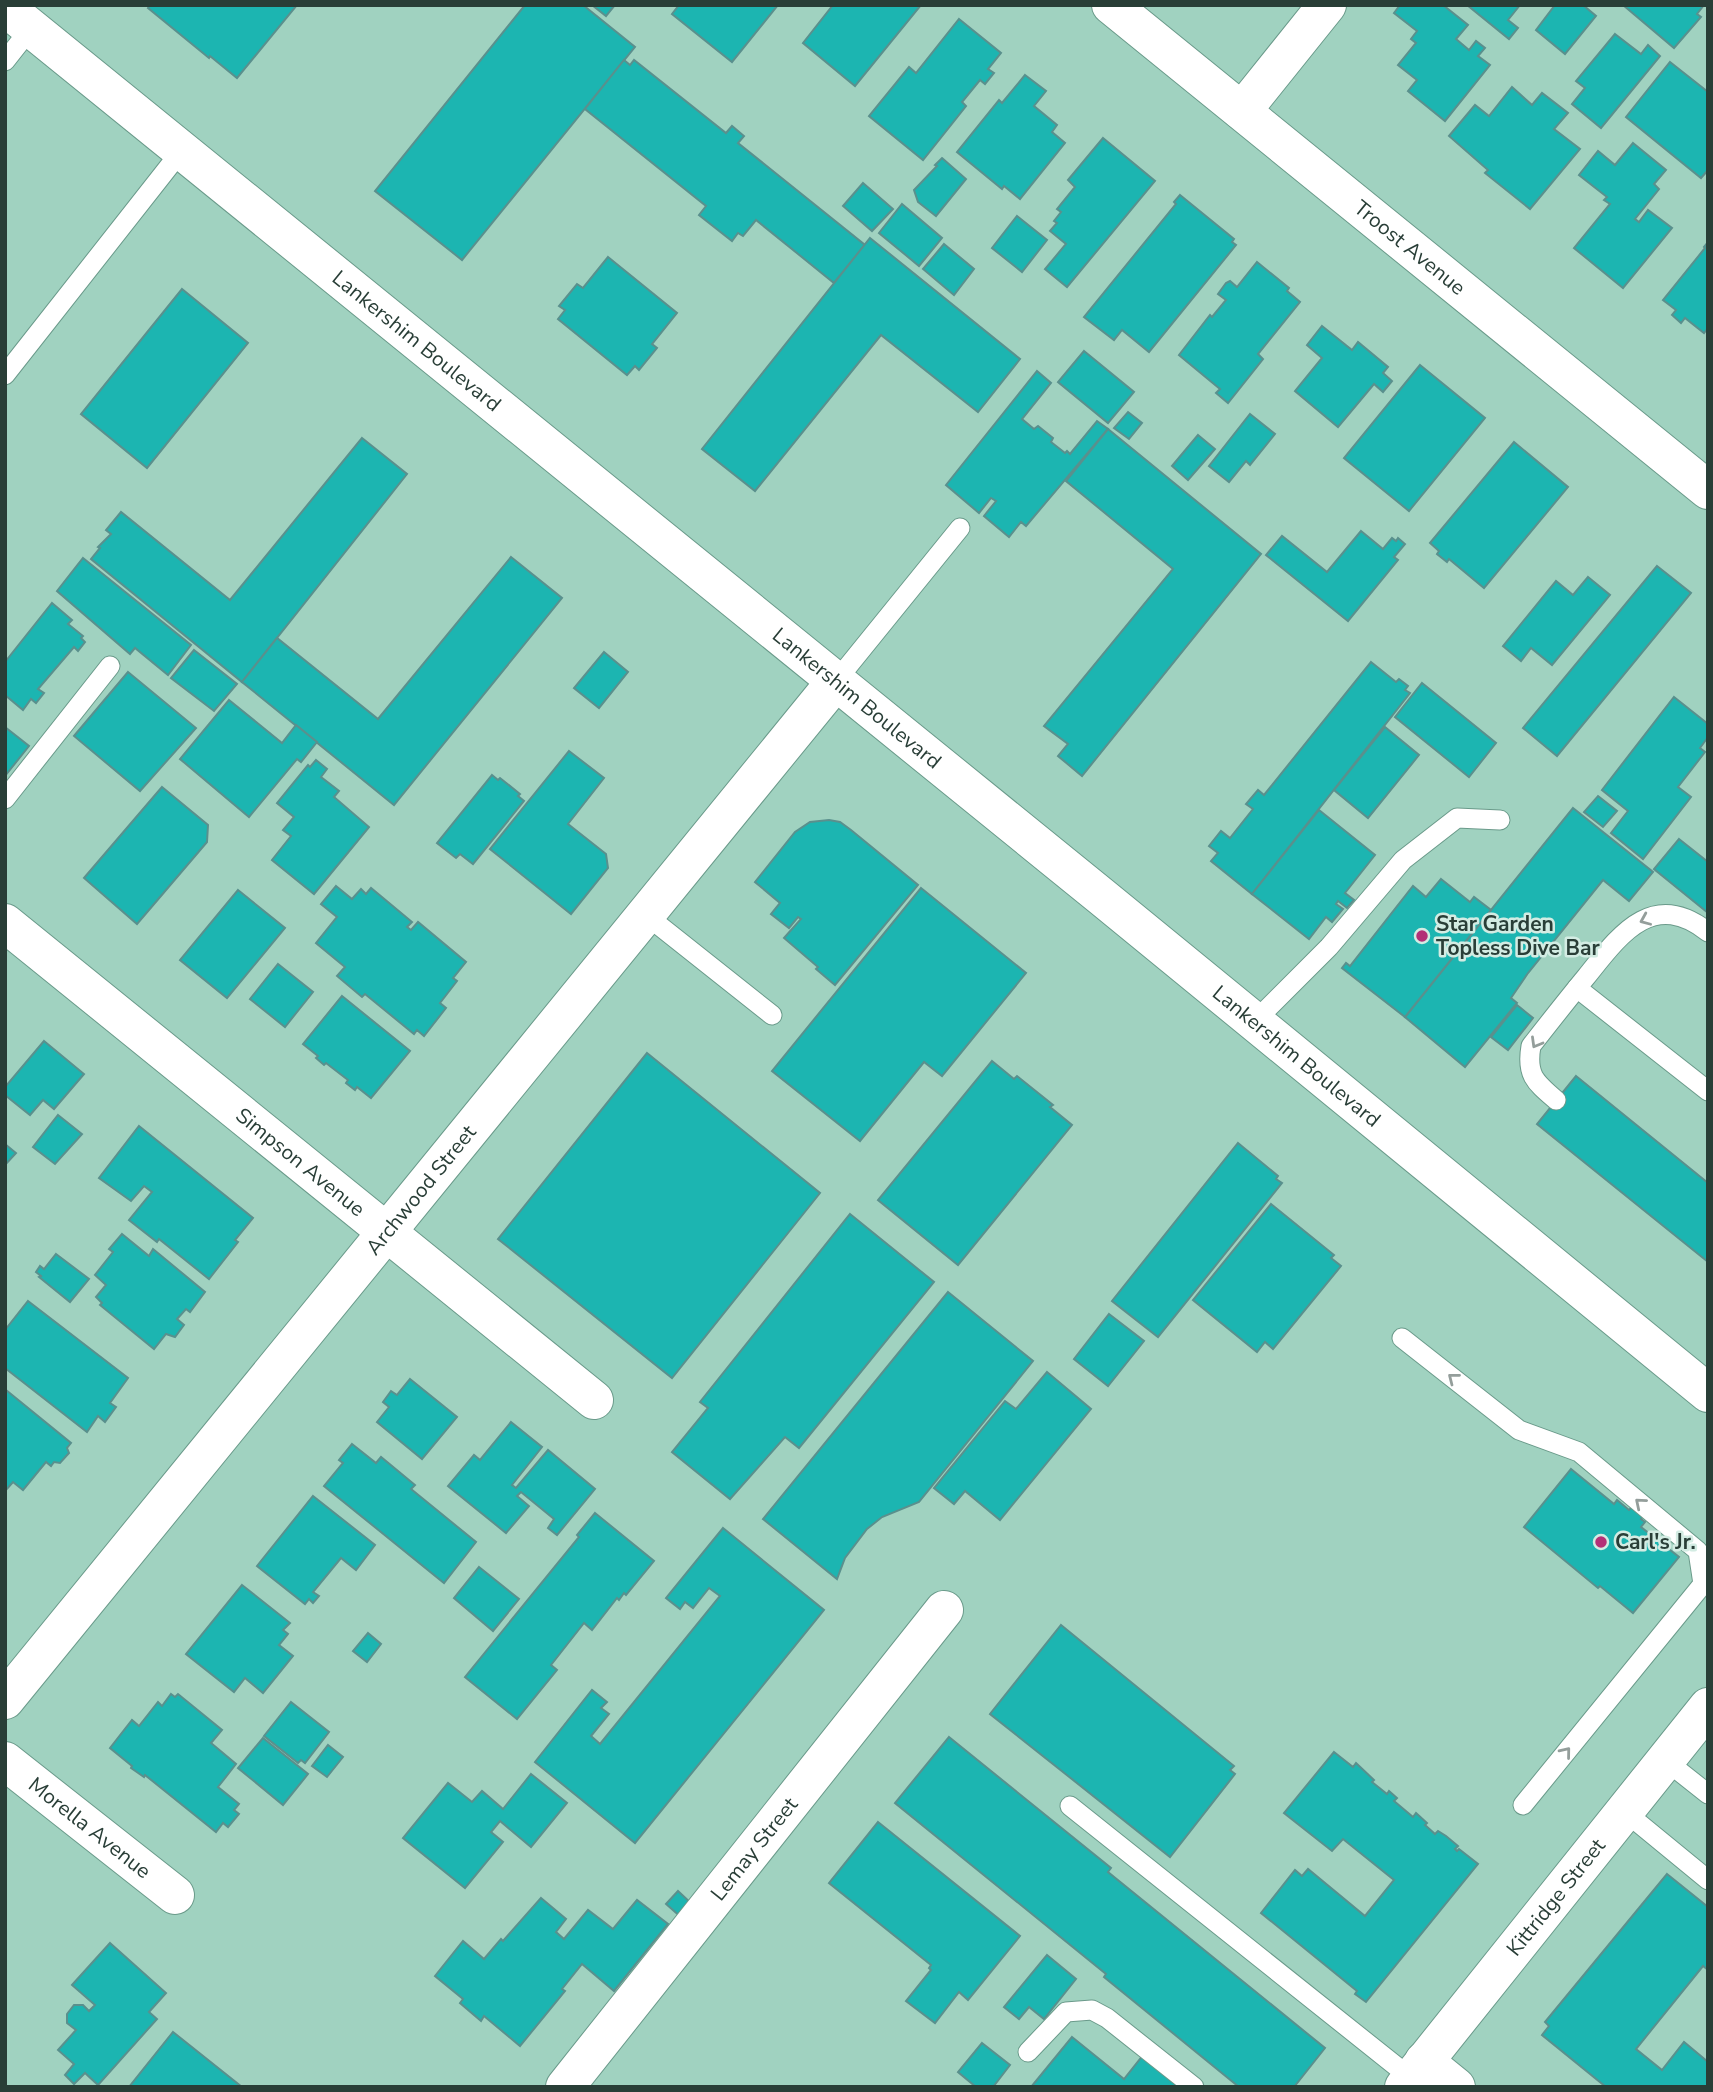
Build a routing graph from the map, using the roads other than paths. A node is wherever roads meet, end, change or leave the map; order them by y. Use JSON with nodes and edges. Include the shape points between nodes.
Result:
{"nodes":[{"id":1,"x":1111,"y":5,"type":"edge"},
{"id":2,"x":1327,"y":5,"type":"edge"},
{"id":3,"x":18,"y":18,"type":"edge"},
{"id":4,"x":5,"y":61,"type":"edge"},
{"id":5,"x":1242,"y":111,"type":"junction"},
{"id":6,"x":182,"y":150,"type":"junction"},
{"id":7,"x":5,"y":375,"type":"edge"},
{"id":8,"x":1708,"y":490,"type":"edge"},
{"id":9,"x":960,"y":528,"type":"dead end"},
{"id":10,"x":110,"y":666,"type":"dead end"},
{"id":11,"x":836,"y":681,"type":"junction"},
{"id":12,"x":5,"y":799,"type":"edge"},
{"id":13,"x":1500,"y":820,"type":"dead end"},
{"id":14,"x":646,"y":915,"type":"junction"},
{"id":15,"x":1691,"y":919,"type":"junction"},
{"id":16,"x":5,"y":923,"type":"edge"},
{"id":17,"x":1708,"y":932,"type":"edge"},
{"id":18,"x":1708,"y":944,"type":"edge"},
{"id":19,"x":1577,"y":988,"type":"junction"},
{"id":20,"x":772,"y":1015,"type":"dead end"},
{"id":21,"x":1254,"y":1022,"type":"junction"},
{"id":22,"x":1708,"y":1091,"type":"edge"},
{"id":23,"x":1556,"y":1100,"type":"dead end"},
{"id":24,"x":385,"y":1231,"type":"junction"},
{"id":25,"x":1402,"y":1338,"type":"dead end"},
{"id":26,"x":1708,"y":1392,"type":"edge"},
{"id":27,"x":594,"y":1400,"type":"dead end"},
{"id":28,"x":944,"y":1610,"type":"dead end"},
{"id":29,"x":5,"y":1700,"type":"edge"},
{"id":30,"x":1708,"y":1707,"type":"edge"},
{"id":31,"x":1665,"y":1760,"type":"junction"},
{"id":32,"x":5,"y":1761,"type":"edge"},
{"id":33,"x":1708,"y":1794,"type":"edge"},
{"id":34,"x":1523,"y":1805,"type":"dead end"},
{"id":35,"x":1070,"y":1807,"type":"dead end"},
{"id":36,"x":1624,"y":1811,"type":"junction"},
{"id":37,"x":1708,"y":1880,"type":"edge"},
{"id":38,"x":175,"y":1895,"type":"dead end"},
{"id":39,"x":1028,"y":2052,"type":"dead end"},
{"id":40,"x":1413,"y":2075,"type":"edge"},
{"id":41,"x":565,"y":2087,"type":"edge"},
{"id":42,"x":1194,"y":2087,"type":"edge"},
{"id":43,"x":1456,"y":2087,"type":"edge"}],
"edges":[{"from":1,"to":5,"type":"street","name":"Troost Avenue"},
{"from":2,"to":5,"type":"street"},
{"from":3,"to":4,"type":"lane"},
{"from":3,"to":6,"type":"street","name":"Lankershim Boulevard"},
{"from":5,"to":8,"type":"street","name":"Troost Avenue"},
{"from":6,"to":7,"type":"lane"},
{"from":6,"to":11,"type":"street","name":"Lankershim Boulevard"},
{"from":9,"to":11,"type":"lane"},
{"from":10,"to":12,"type":"lane"},
{"from":11,"to":14,"type":"street","name":"Archwood Street"},
{"from":11,"to":21,"type":"street","name":"Lankershim Boulevard"},
{"from":13,"to":21,"type":"lane","via":[[1457,818],[1404,860],[1329,947]]},
{"from":14,"to":20,"type":"lane"},
{"from":14,"to":24,"type":"street","name":"Archwood Street"},
{"from":15,"to":17,"type":"lane"},
{"from":15,"to":18,"type":"lane"},
{"from":15,"to":19,"type":"lane","one_way":true,"via":[[1660,915],[1642,920],[1621,933]]},
{"from":16,"to":24,"type":"street","name":"Simpson Avenue"},
{"from":19,"to":22,"type":"lane"},
{"from":19,"to":23,"type":"lane","one_way":true,"via":[[1531,1046],[1528,1062],[1536,1083]]},
{"from":21,"to":26,"type":"street","name":"Lankershim Boulevard"},
{"from":24,"to":27,"type":"street","name":"Simpson Avenue"},
{"from":24,"to":29,"type":"street","name":"Archwood Street"},
{"from":34,"to":25,"type":"lane","one_way":true,"via":[[1703,1584],[1698,1551],[1579,1452],[1519,1430]]},
{"from":28,"to":41,"type":"street","name":"Lemay Street"},
{"from":30,"to":31,"type":"street","name":"Kittridge Street"},
{"from":31,"to":33,"type":"lane"},
{"from":31,"to":36,"type":"street","name":"Kittridge Street"},
{"from":32,"to":38,"type":"street","name":"Morella Avenue"},
{"from":35,"to":40,"type":"lane"},
{"from":36,"to":37,"type":"lane"},
{"from":36,"to":40,"type":"street","name":"Kittridge Street"},
{"from":39,"to":42,"type":"lane","via":[[1066,2012],[1092,2010]]},
{"from":40,"to":43,"type":"street"}]}
